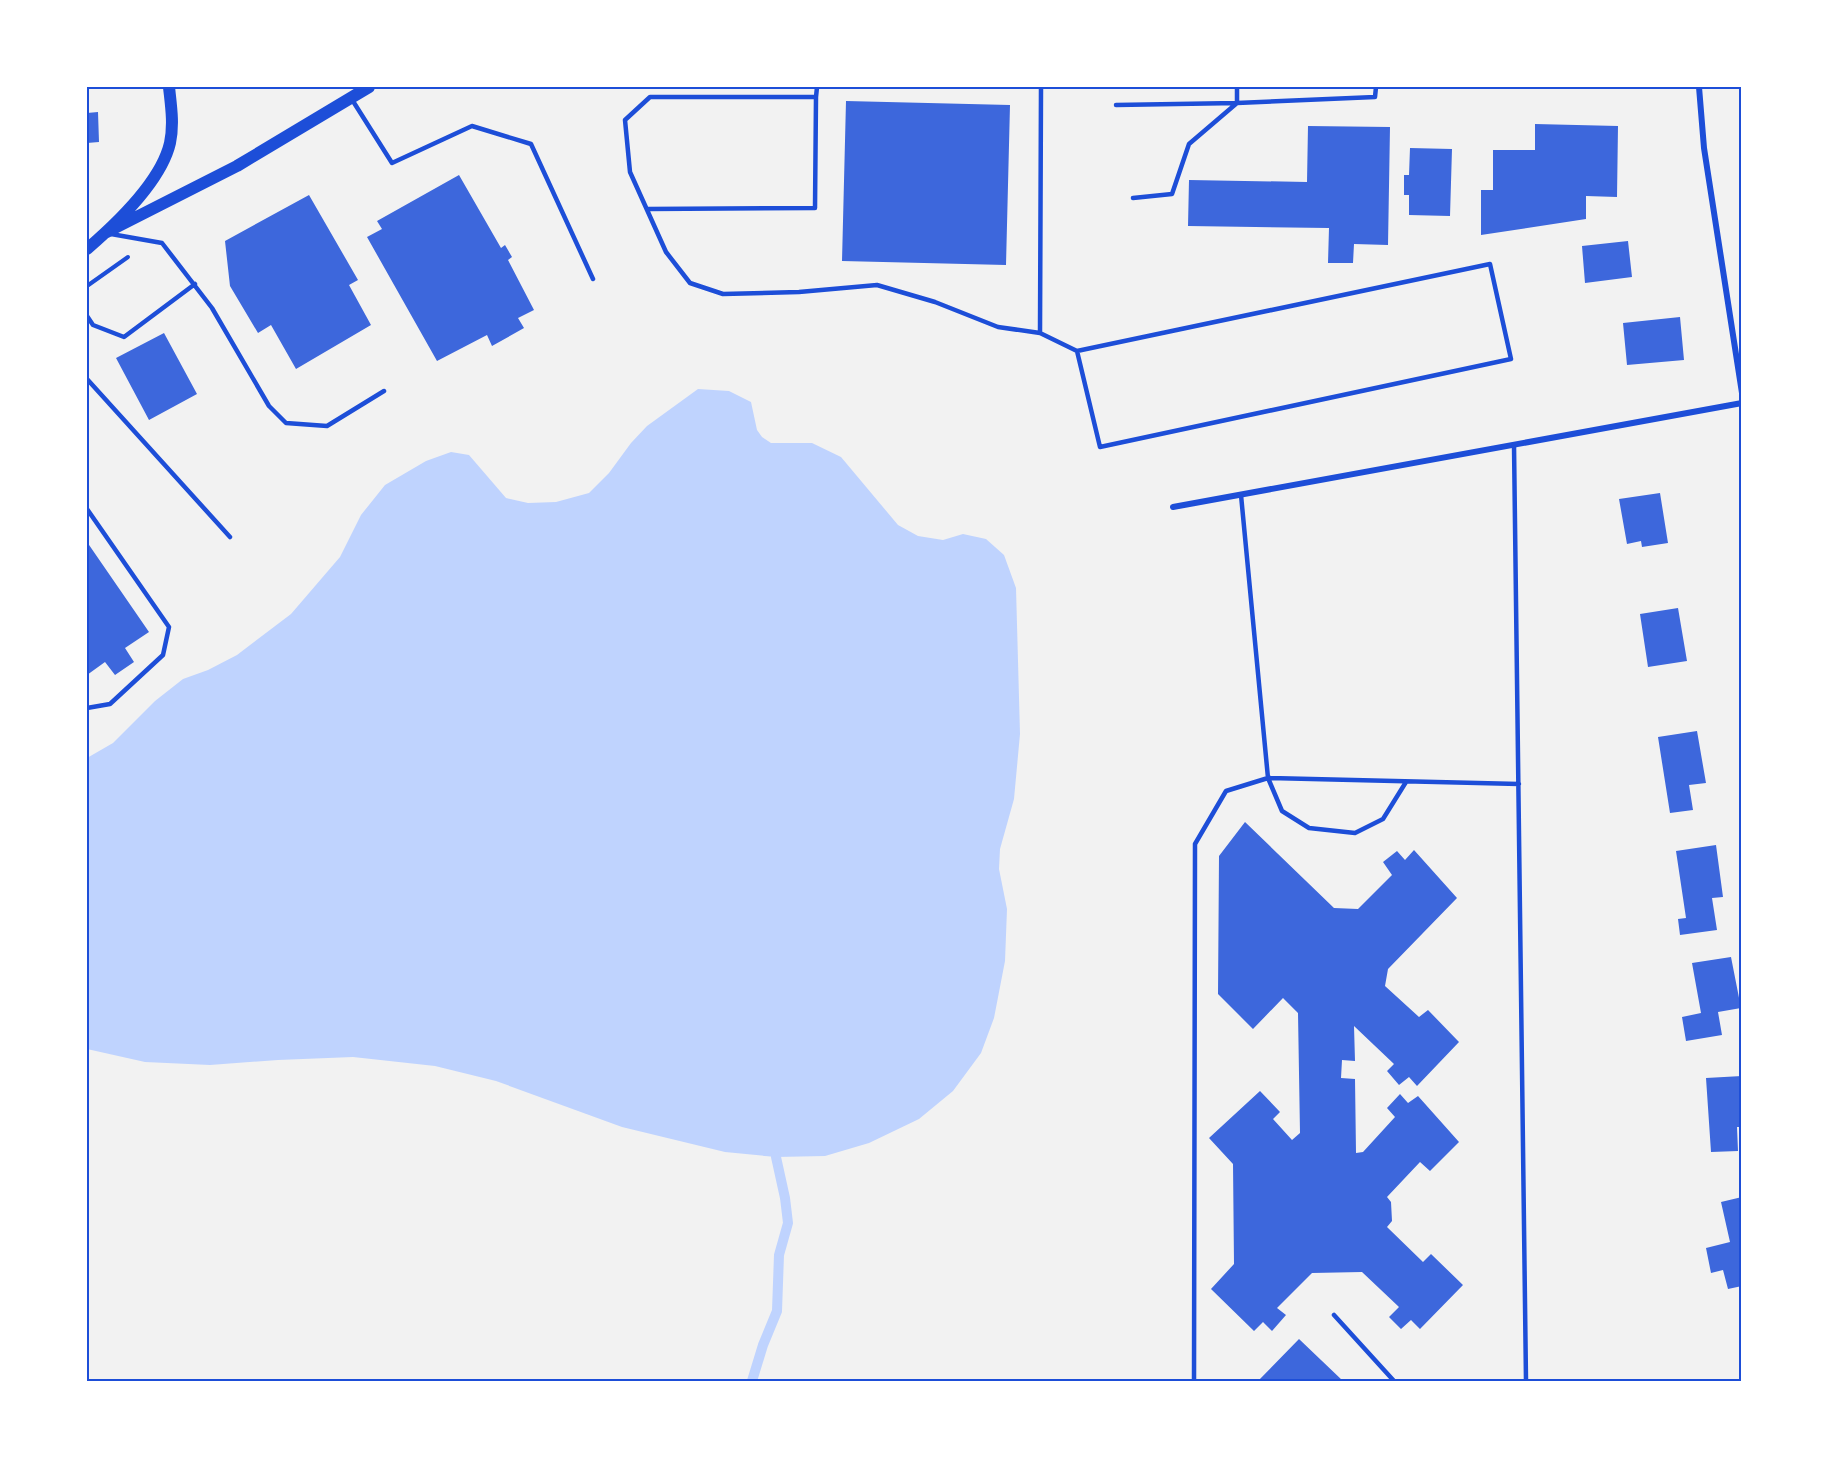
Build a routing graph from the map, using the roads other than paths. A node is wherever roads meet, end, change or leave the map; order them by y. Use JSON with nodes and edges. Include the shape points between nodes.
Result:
{"nodes":[{"id":1,"x":169,"y":87,"type":"edge"},
{"id":2,"x":369,"y":87,"type":"edge"},
{"id":3,"x":817,"y":87,"type":"edge"},
{"id":4,"x":1041,"y":87,"type":"edge"},
{"id":5,"x":1237,"y":87,"type":"edge"},
{"id":6,"x":1376,"y":87,"type":"edge"},
{"id":7,"x":1699,"y":87,"type":"edge"},
{"id":8,"x":816,"y":97,"type":"junction"},
{"id":9,"x":351,"y":98,"type":"junction"},
{"id":10,"x":1238,"y":103,"type":"junction"},
{"id":11,"x":1116,"y":105,"type":"dead end"},
{"id":12,"x":1133,"y":198,"type":"dead end"},
{"id":13,"x":648,"y":208,"type":"junction"},
{"id":14,"x":105,"y":233,"type":"junction"},
{"id":15,"x":87,"y":249,"type":"edge"},
{"id":16,"x":593,"y":279,"type":"dead end"},
{"id":17,"x":195,"y":284,"type":"junction"},
{"id":18,"x":87,"y":316,"type":"edge"},
{"id":19,"x":1040,"y":333,"type":"junction"},
{"id":20,"x":1077,"y":351,"type":"junction"},
{"id":21,"x":1739,"y":353,"type":"edge"},
{"id":22,"x":87,"y":379,"type":"edge"},
{"id":23,"x":384,"y":391,"type":"dead end"},
{"id":24,"x":1742,"y":393,"type":"edge"},
{"id":25,"x":1742,"y":404,"type":"edge"},
{"id":26,"x":1514,"y":445,"type":"junction"},
{"id":27,"x":1241,"y":495,"type":"junction"},
{"id":28,"x":1173,"y":507,"type":"dead end"},
{"id":29,"x":87,"y":509,"type":"edge"},
{"id":30,"x":230,"y":537,"type":"dead end"},
{"id":31,"x":87,"y":708,"type":"edge"},
{"id":32,"x":1268,"y":778,"type":"junction"},
{"id":33,"x":1406,"y":782,"type":"junction"},
{"id":34,"x":1518,"y":784,"type":"junction"},
{"id":35,"x":1334,"y":1315,"type":"dead end"},
{"id":36,"x":1194,"y":1381,"type":"edge"},
{"id":37,"x":1394,"y":1381,"type":"edge"},
{"id":38,"x":1526,"y":1381,"type":"edge"}],
"edges":[{"from":1,"to":14,"type":"main road","via":[[170,144],[160,167]]},
{"from":2,"to":9,"type":"main road"},
{"from":3,"to":8,"type":"lane"},
{"from":4,"to":19,"type":"lane"},
{"from":5,"to":10,"type":"lane"},
{"from":6,"to":10,"type":"lane","via":[[1375,97]]},
{"from":7,"to":21,"type":"street","via":[[1704,148]]},
{"from":8,"to":13,"type":"lane","via":[[815,208]]},
{"from":8,"to":13,"type":"lane","via":[[650,98],[625,120],[630,172]]},
{"from":9,"to":14,"type":"main road","via":[[237,166]]},
{"from":9,"to":16,"type":"lane","via":[[392,163],[472,126],[531,144]]},
{"from":10,"to":11,"type":"lane"},
{"from":10,"to":12,"type":"lane","via":[[1189,144],[1172,194]]},
{"from":13,"to":19,"type":"lane","via":[[666,252],[690,283],[723,294],[877,285],[998,327]]},
{"from":14,"to":15,"type":"main road"},
{"from":14,"to":17,"type":"lane","via":[[162,243]]},
{"from":17,"to":18,"type":"lane","via":[[124,337],[93,325]]},
{"from":17,"to":23,"type":"lane","via":[[269,406],[286,423],[327,426]]},
{"from":19,"to":20,"type":"lane"},
{"from":20,"to":20,"type":"lane","via":[[1490,264],[1511,359],[1100,447]]},
{"from":21,"to":24,"type":"street"},
{"from":22,"to":30,"type":"lane"},
{"from":25,"to":26,"type":"street"},
{"from":26,"to":27,"type":"street"},
{"from":26,"to":34,"type":"lane"},
{"from":27,"to":28,"type":"street"},
{"from":27,"to":32,"type":"lane"},
{"from":29,"to":31,"type":"lane","via":[[169,627],[163,655],[110,704]]},
{"from":32,"to":33,"type":"lane"},
{"from":32,"to":33,"type":"lane","via":[[1282,811],[1291,817],[1309,828],[1355,833],[1383,819]]},
{"from":32,"to":36,"type":"lane","via":[[1226,790],[1195,844]]},
{"from":33,"to":34,"type":"lane"},
{"from":34,"to":38,"type":"lane"},
{"from":35,"to":37,"type":"lane"}]}
